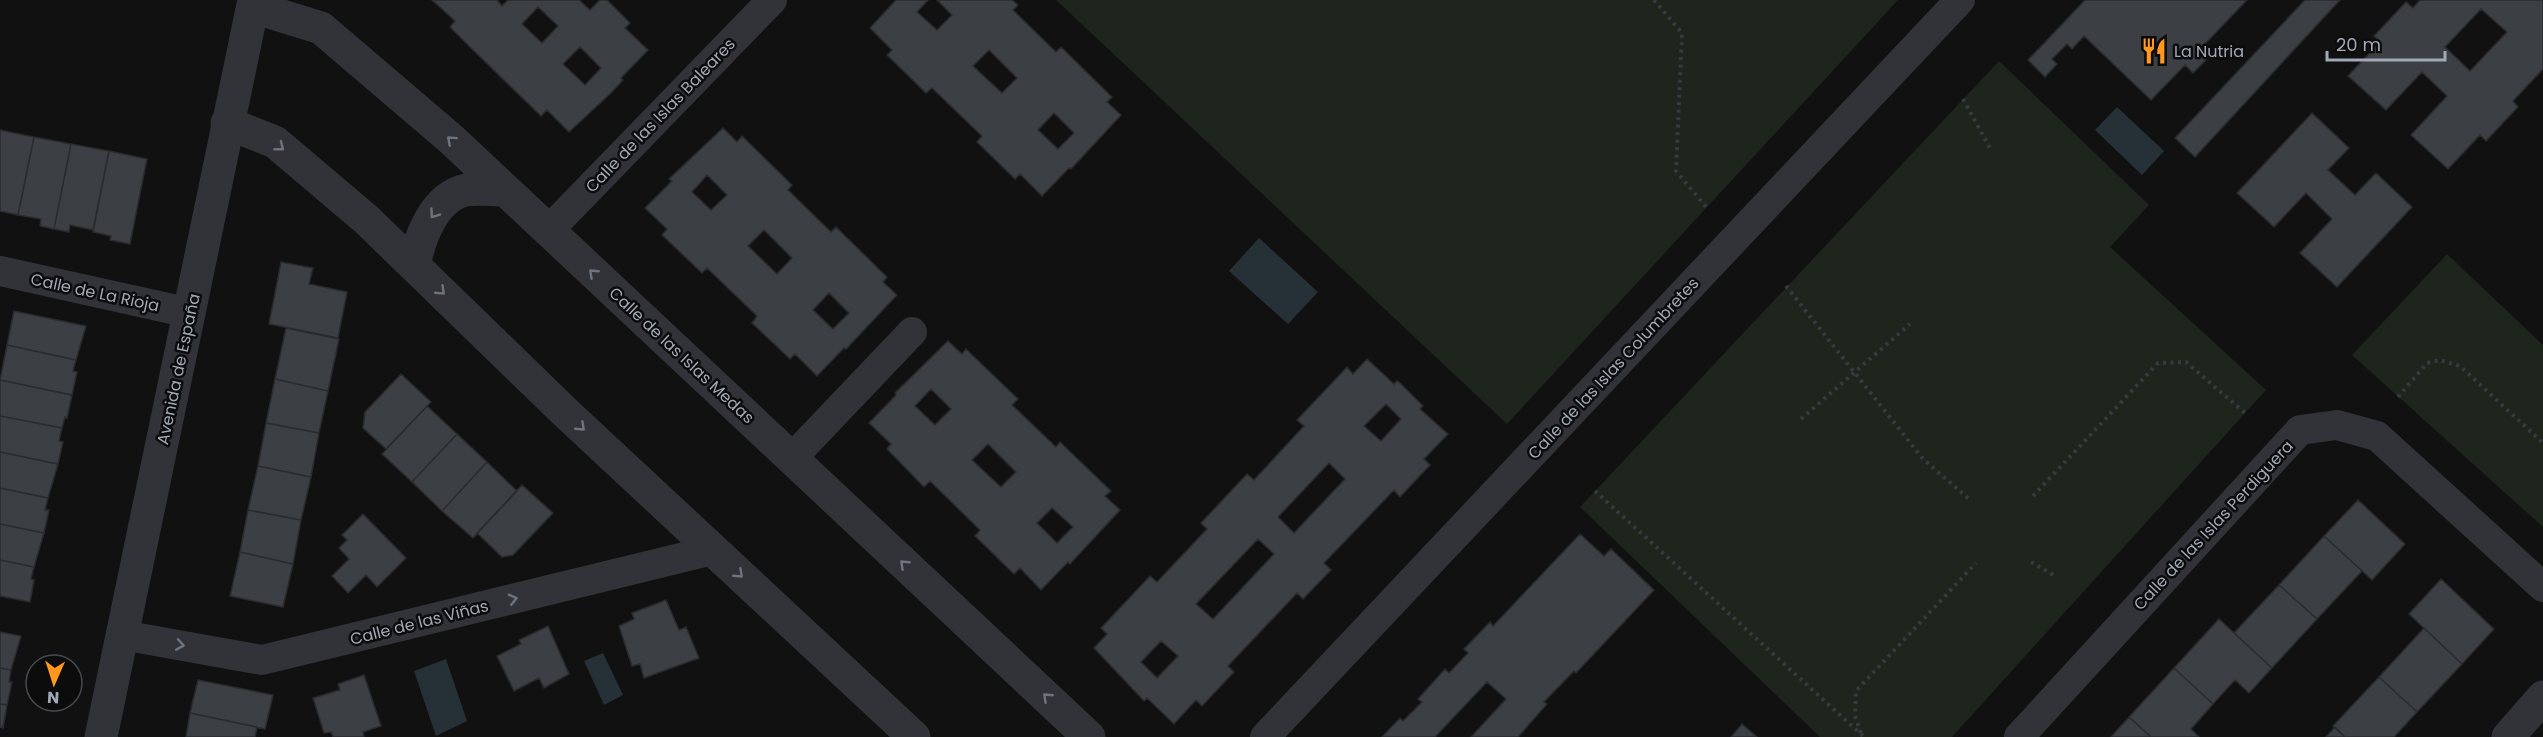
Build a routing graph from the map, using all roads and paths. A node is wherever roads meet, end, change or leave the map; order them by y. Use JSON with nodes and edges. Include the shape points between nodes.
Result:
{"nodes":[{"id":1,"x":772,"y":0,"type":"edge"},
{"id":2,"x":1654,"y":0,"type":"edge"},
{"id":3,"x":1960,"y":0,"type":"edge"},
{"id":4,"x":254,"y":4,"type":"edge"},
{"id":5,"x":1963,"y":99,"type":"dead end"},
{"id":6,"x":227,"y":123,"type":"junction"},
{"id":7,"x":1991,"y":150,"type":"dead end"},
{"id":8,"x":505,"y":190,"type":"junction"},
{"id":9,"x":1707,"y":208,"type":"dead end"},
{"id":10,"x":548,"y":231,"type":"junction"},
{"id":11,"x":414,"y":265,"type":"junction"},
{"id":12,"x":0,"y":272,"type":"edge"},
{"id":13,"x":1786,"y":286,"type":"dead end"},
{"id":14,"x":190,"y":313,"type":"junction"},
{"id":15,"x":1910,"y":324,"type":"dead end"},
{"id":16,"x":912,"y":332,"type":"dead end"},
{"id":17,"x":2398,"y":397,"type":"dead end"},
{"id":18,"x":2245,"y":412,"type":"dead end"},
{"id":19,"x":1801,"y":419,"type":"dead end"},
{"id":20,"x":2543,"y":443,"type":"edge"},
{"id":21,"x":792,"y":458,"type":"junction"},
{"id":22,"x":1595,"y":491,"type":"dead end"},
{"id":23,"x":2033,"y":496,"type":"dead end"},
{"id":24,"x":1970,"y":499,"type":"dead end"},
{"id":25,"x":713,"y":550,"type":"junction"},
{"id":26,"x":2031,"y":562,"type":"dead end"},
{"id":27,"x":1976,"y":563,"type":"dead end"},
{"id":28,"x":2057,"y":578,"type":"dead end"},
{"id":29,"x":2543,"y":587,"type":"edge"},
{"id":30,"x":122,"y":634,"type":"junction"},
{"id":31,"x":2543,"y":697,"type":"edge"},
{"id":32,"x":1863,"y":736,"type":"edge"},
{"id":33,"x":100,"y":737,"type":"edge"},
{"id":34,"x":914,"y":737,"type":"edge"},
{"id":35,"x":1089,"y":737,"type":"edge"},
{"id":36,"x":1265,"y":737,"type":"edge"},
{"id":37,"x":2019,"y":737,"type":"edge"},
{"id":38,"x":2508,"y":737,"type":"edge"}],
"edges":[{"from":1,"to":10,"type":"street","name":"Calle de las Islas Baleares"},
{"from":2,"to":9,"type":"path","via":[[1682,33],[1676,171]]},
{"from":3,"to":36,"type":"street","name":"Calle de las Islas Columbretes"},
{"from":4,"to":6,"type":"street","name":"Avenida de España"},
{"from":8,"to":4,"type":"street","name":"Calle de las Islas Medas","one_way":true,"via":[[321,28]]},
{"from":5,"to":7,"type":"path"},
{"from":6,"to":11,"type":"street","one_way":true,"via":[[274,142]]},
{"from":6,"to":14,"type":"street","name":"Avenida de España"},
{"from":8,"to":10,"type":"street","name":"Calle de las Islas Medas"},
{"from":8,"to":11,"type":"street","one_way":true,"via":[[465,190],[442,203],[428,223]]},
{"from":21,"to":10,"type":"street","name":"Calle de las Islas Medas","one_way":true},
{"from":11,"to":25,"type":"street","one_way":true},
{"from":12,"to":14,"type":"street","name":"Calle de La Rioja"},
{"from":13,"to":24,"type":"path","via":[[1923,459]]},
{"from":14,"to":30,"type":"street","name":"Avenida de España"},
{"from":15,"to":19,"type":"path"},
{"from":16,"to":21,"type":"street"},
{"from":17,"to":20,"type":"path","via":[[2427,363],[2440,360],[2460,366]]},
{"from":18,"to":23,"type":"path","via":[[2186,362],[2158,363]]},
{"from":35,"to":21,"type":"street","name":"Calle de las Islas Medas","one_way":true},
{"from":22,"to":32,"type":"path"},
{"from":30,"to":25,"type":"street","name":"Calle de las Viñas","one_way":true,"via":[[262,660]]},
{"from":25,"to":34,"type":"street","one_way":true},
{"from":26,"to":28,"type":"path"},
{"from":27,"to":32,"type":"path","via":[[1856,691],[1855,716]]},
{"from":29,"to":37,"type":"street","name":"Calle de las Islas Perdiguera","via":[[2377,436],[2337,425],[2300,430]]},
{"from":30,"to":33,"type":"street","name":"Avenida de España"},
{"from":31,"to":38,"type":"street"}]}
